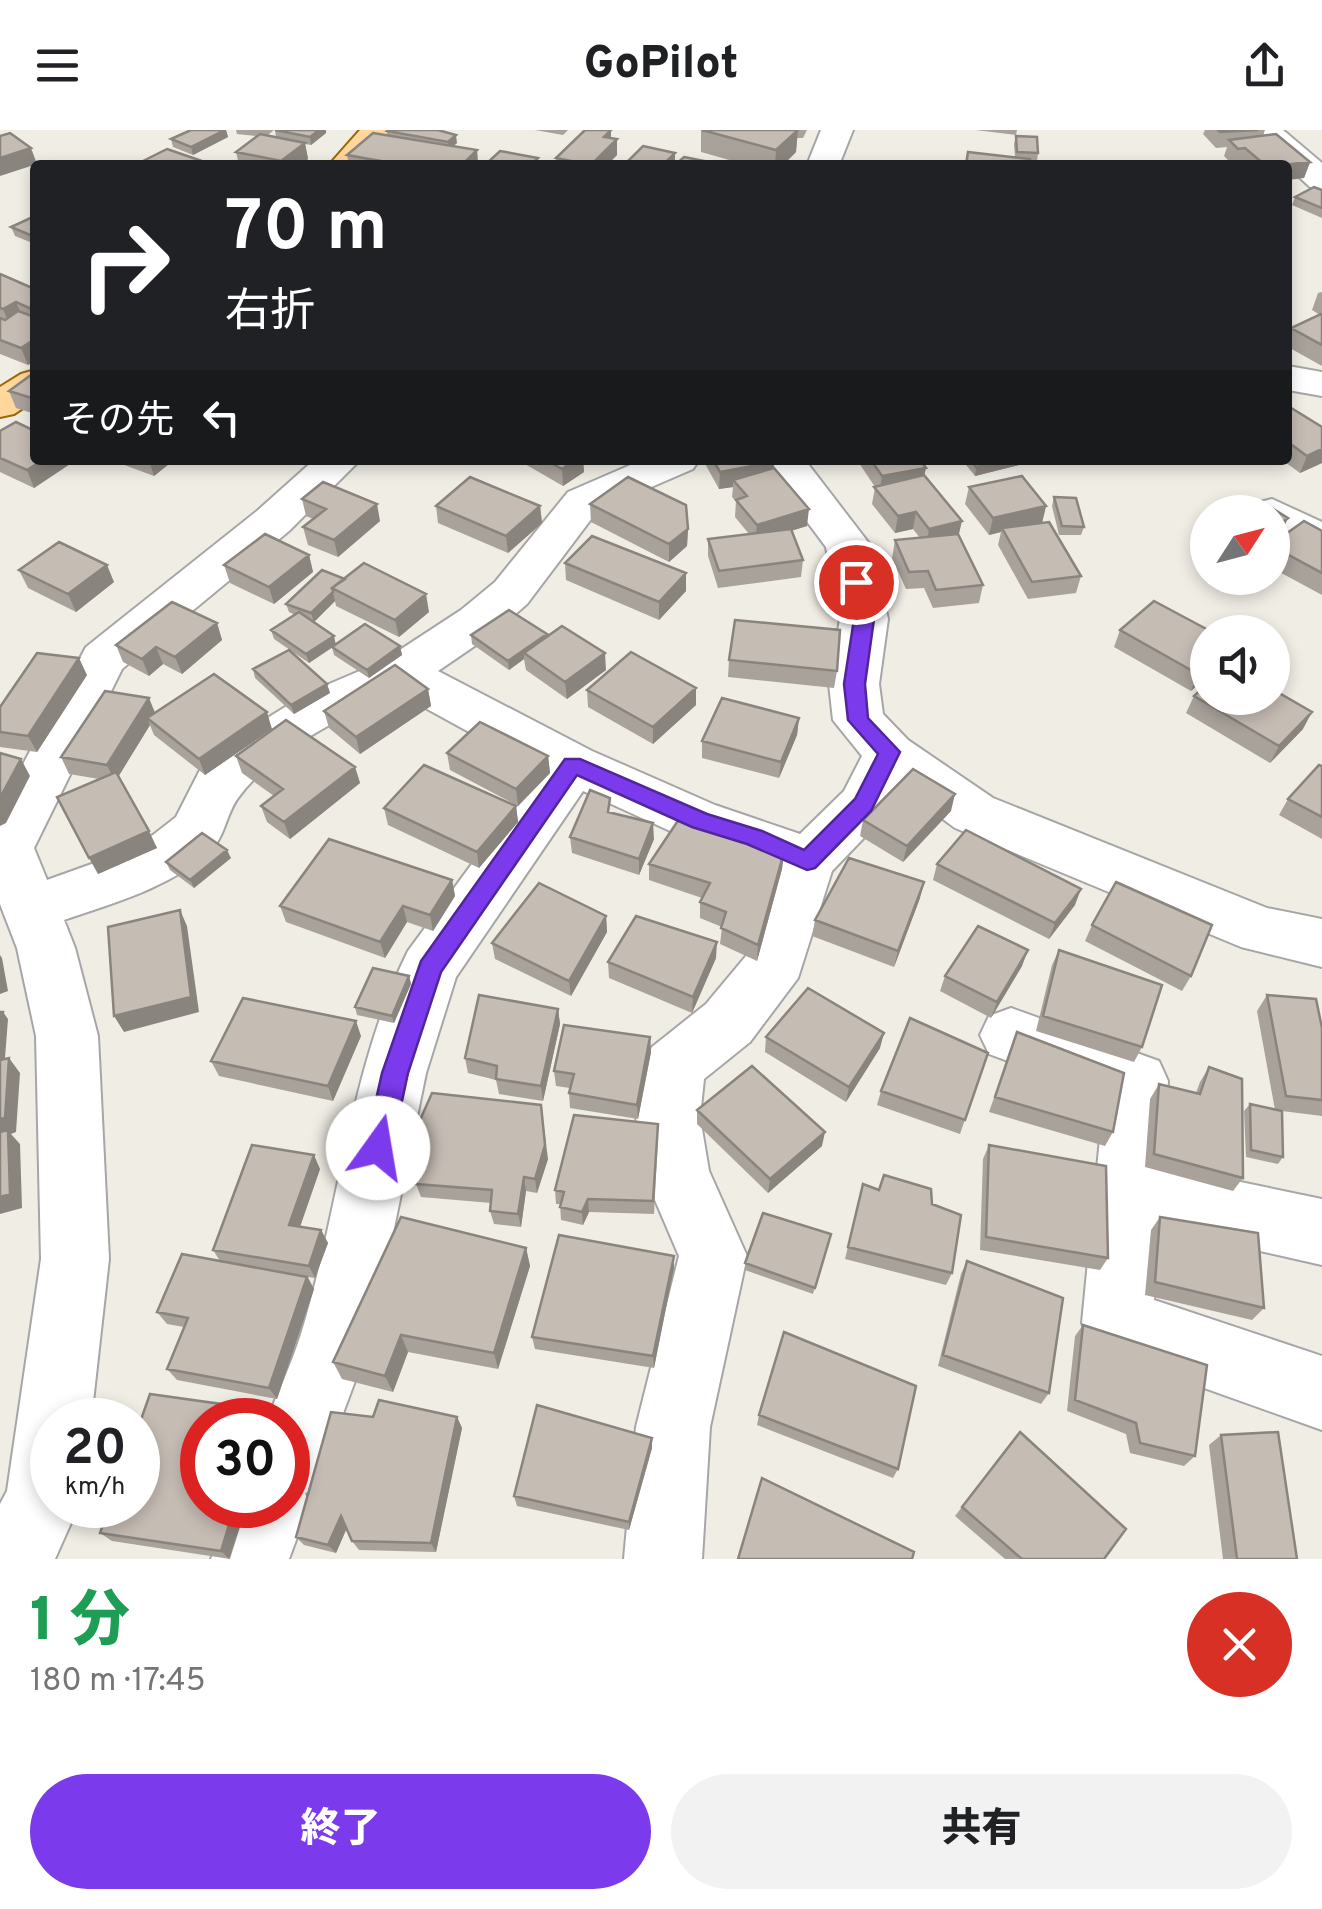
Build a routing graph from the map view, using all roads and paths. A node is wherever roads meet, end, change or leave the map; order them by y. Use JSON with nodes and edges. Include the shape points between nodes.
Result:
{"nodes":[{"id":1,"x":377,"y":130,"type":"edge"},
{"id":2,"x":837,"y":130,"type":"edge"},
{"id":3,"x":1264,"y":130,"type":"edge"},
{"id":4,"x":350,"y":160,"type":"edge"},
{"id":5,"x":825,"y":160,"type":"edge"},
{"id":6,"x":1322,"y":180,"type":"edge"},
{"id":7,"x":1292,"y":379,"type":"edge"},
{"id":8,"x":1322,"y":384,"type":"edge"},
{"id":9,"x":30,"y":385,"type":"edge"},
{"id":10,"x":0,"y":405,"type":"edge"},
{"id":11,"x":335,"y":465,"type":"edge"},
{"id":12,"x":666,"y":465,"type":"edge"},
{"id":13,"x":786,"y":465,"type":"edge"},
{"id":14,"x":1290,"y":522,"type":"edge"},
{"id":15,"x":1322,"y":540,"type":"edge"},
{"id":16,"x":400,"y":672,"type":"junction"},
{"id":17,"x":890,"y":752,"type":"junction"},
{"id":18,"x":573,"y":764,"type":"junction"},
{"id":19,"x":3,"y":850,"type":"edge"},
{"id":20,"x":807,"y":861,"type":"junction"},
{"id":21,"x":30,"y":909,"type":"junction"},
{"id":22,"x":1322,"y":945,"type":"edge"},
{"id":23,"x":1011,"y":1035,"type":"edge"},
{"id":24,"x":1128,"y":1190,"type":"junction"},
{"id":25,"x":1322,"y":1232,"type":"edge"},
{"id":26,"x":1322,"y":1394,"type":"edge"},
{"id":27,"x":57,"y":1398,"type":"edge"},
{"id":28,"x":310,"y":1404,"type":"edge"},
{"id":29,"x":30,"y":1526,"type":"edge"},
{"id":30,"x":262,"y":1528,"type":"edge"},
{"id":31,"x":14,"y":1559,"type":"edge"},
{"id":32,"x":250,"y":1559,"type":"edge"},
{"id":33,"x":663,"y":1559,"type":"edge"}],
"edges":[{"from":1,"to":4,"type":"main road"},
{"from":2,"to":5,"type":"street"},
{"from":3,"to":6,"type":"street"},
{"from":7,"to":8,"type":"street"},
{"from":9,"to":10,"type":"main road"},
{"from":11,"to":19,"type":"street","via":[[103,659]]},
{"from":12,"to":16,"type":"street","via":[[583,501],[511,593]]},
{"from":13,"to":17,"type":"street","via":[[848,546],[864,619],[854,684],[858,720]]},
{"from":14,"to":15,"type":"street"},
{"from":16,"to":18,"type":"street"},
{"from":16,"to":21,"type":"street","via":[[308,714],[244,759],[214,788],[194,834],[148,866]]},
{"from":17,"to":20,"type":"street","via":[[863,805]]},
{"from":17,"to":22,"type":"street","via":[[974,812],[1262,930]]},
{"from":18,"to":20,"type":"street"},
{"from":18,"to":28,"type":"street","via":[[430,968],[395,1073],[336,1335]]},
{"from":19,"to":21,"type":"street"},
{"from":20,"to":33,"type":"street","via":[[777,961],[728,1023],[674,1066],[668,1116],[676,1172],[713,1256],[673,1427]]},
{"from":21,"to":27,"type":"street","via":[[68,1036],[75,1259]]},
{"from":23,"to":24,"type":"street","via":[[1136,1081]]},
{"from":24,"to":25,"type":"street"},
{"from":24,"to":26,"type":"street","via":[[1116,1323]]},
{"from":29,"to":31,"type":"street"},
{"from":30,"to":32,"type":"street"}]}
